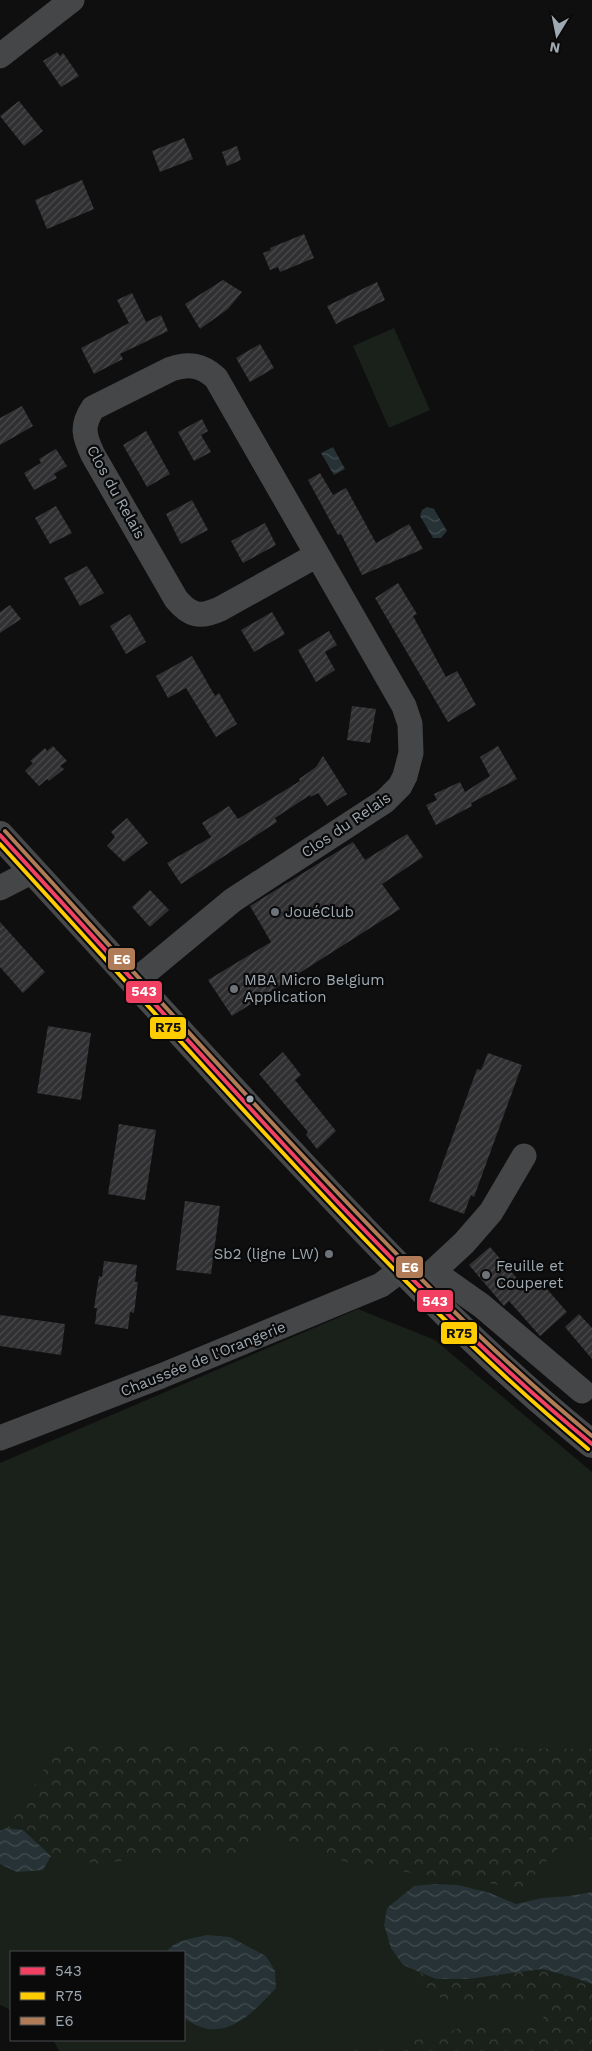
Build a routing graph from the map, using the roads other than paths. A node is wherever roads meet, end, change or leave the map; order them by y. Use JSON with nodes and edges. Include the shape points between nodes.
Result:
{"nodes":[{"id":1,"x":72,"y":0,"type":"edge"},
{"id":2,"x":0,"y":56,"type":"edge"},
{"id":3,"x":317,"y":555,"type":"junction"},
{"id":4,"x":0,"y":835,"type":"edge"},
{"id":5,"x":33,"y":871,"type":"junction"},
{"id":6,"x":0,"y":888,"type":"edge"},
{"id":7,"x":134,"y":982,"type":"junction"},
{"id":8,"x":524,"y":1156,"type":"dead end"},
{"id":9,"x":418,"y":1276,"type":"junction"},
{"id":10,"x":582,"y":1391,"type":"dead end"},
{"id":11,"x":0,"y":1438,"type":"edge"},
{"id":12,"x":592,"y":1444,"type":"edge"}],
"edges":[{"from":1,"to":2,"type":"street"},
{"from":3,"to":3,"type":"street","name":"Clos du Relais","via":[[226,394],[207,370],[184,365],[171,369],[93,408],[86,420],[86,440],[93,455],[176,598],[192,613],[206,615],[220,609]]},
{"from":3,"to":7,"type":"street","name":"Clos du Relais","via":[[404,706],[410,724],[411,745],[405,776],[385,801],[233,900]]},
{"from":4,"to":5,"type":"main road"},
{"from":5,"to":6,"type":"street"},
{"from":5,"to":7,"type":"main road"},
{"from":7,"to":9,"type":"main road"},
{"from":8,"to":9,"type":"street","name":"Chaussée de l'Orangerie","via":[[491,1212],[464,1243]]},
{"from":9,"to":10,"type":"street","via":[[482,1306]]},
{"from":9,"to":11,"type":"street","name":"Chaussée de l'Orangerie","via":[[380,1285],[161,1376]]},
{"from":9,"to":12,"type":"main road","via":[[511,1375]]}]}
